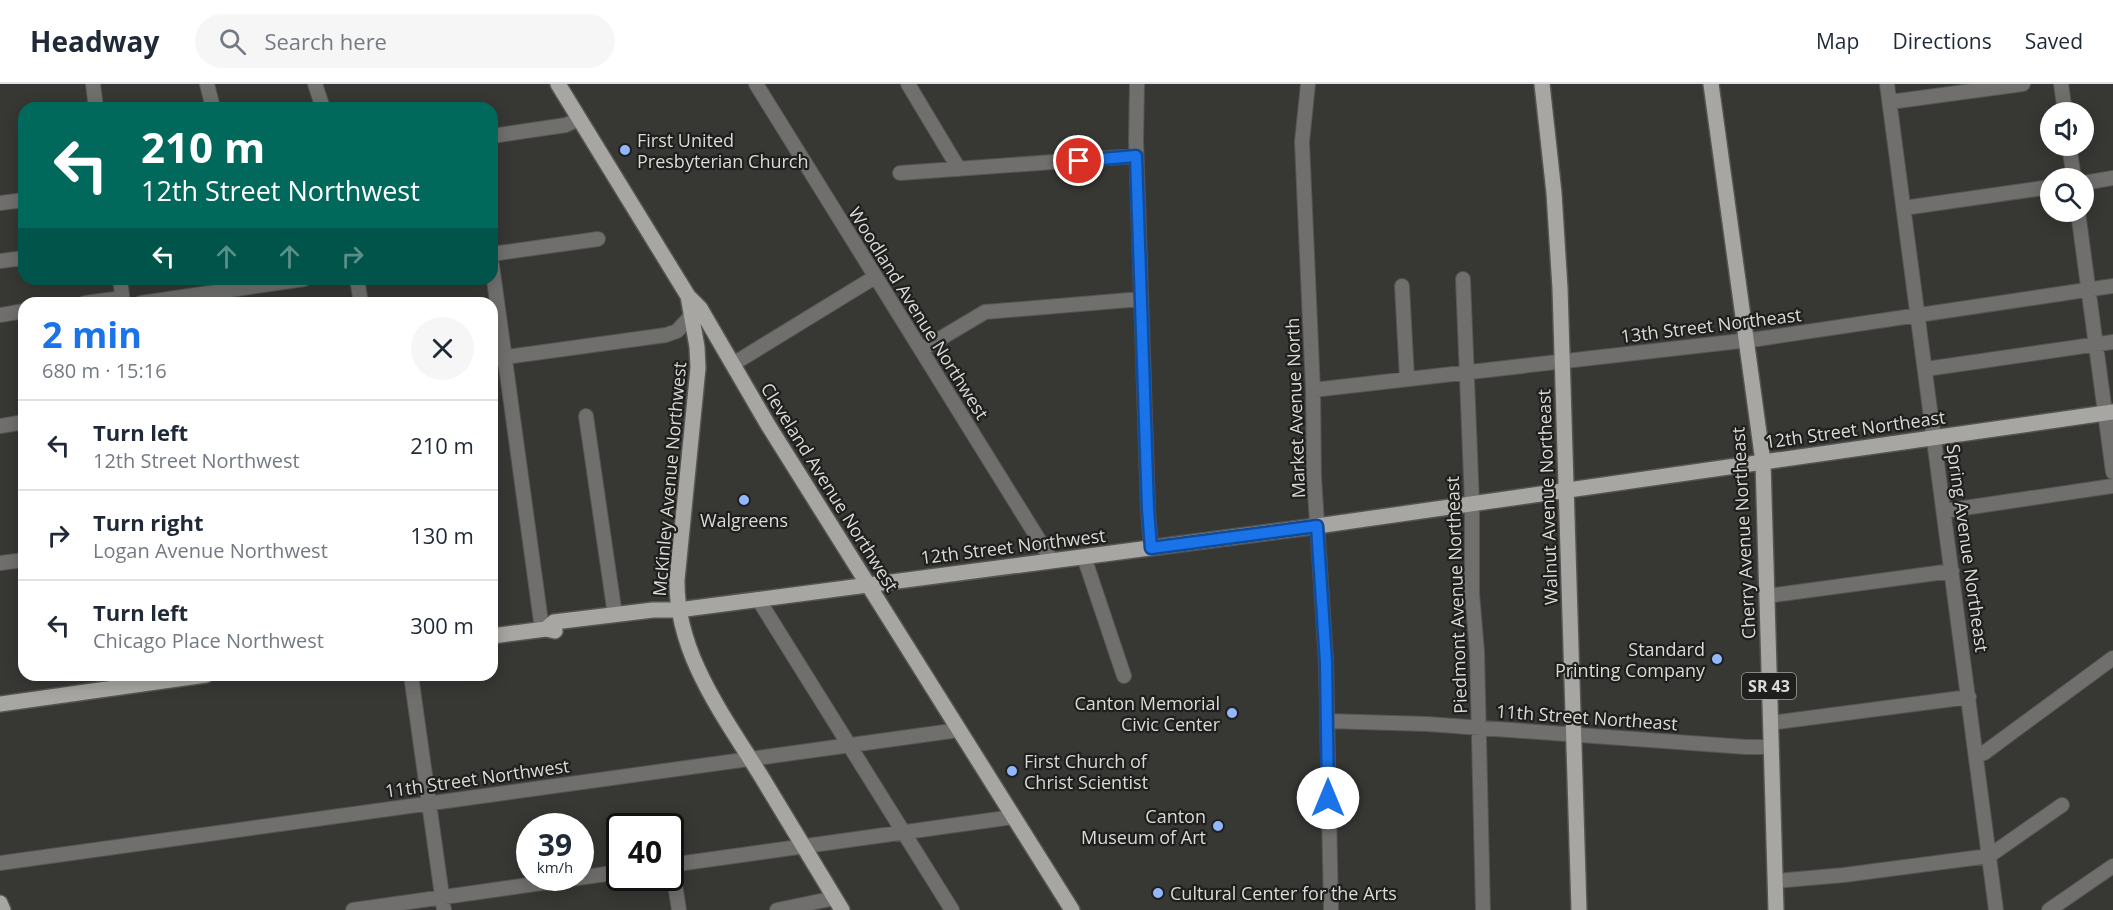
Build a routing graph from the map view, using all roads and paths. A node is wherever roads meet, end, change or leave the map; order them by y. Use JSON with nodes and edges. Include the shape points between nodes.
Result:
{"nodes":[{"id":1,"x":93,"y":84,"type":"edge"},
{"id":2,"x":207,"y":84,"type":"edge"},
{"id":3,"x":315,"y":84,"type":"edge"},
{"id":4,"x":558,"y":84,"type":"edge"},
{"id":5,"x":756,"y":84,"type":"edge"},
{"id":6,"x":908,"y":84,"type":"edge"},
{"id":7,"x":1137,"y":84,"type":"edge"},
{"id":8,"x":1308,"y":84,"type":"edge"},
{"id":9,"x":1542,"y":84,"type":"edge"},
{"id":10,"x":1711,"y":84,"type":"edge"},
{"id":11,"x":1887,"y":84,"type":"edge"},
{"id":12,"x":2023,"y":84,"type":"edge"},
{"id":13,"x":2061,"y":84,"type":"edge"},
{"id":14,"x":1957,"y":88,"type":"edge"},
{"id":15,"x":95,"y":102,"type":"edge"},
{"id":16,"x":212,"y":102,"type":"edge"},
{"id":17,"x":321,"y":102,"type":"edge"},
{"id":18,"x":1890,"y":102,"type":"junction"},
{"id":19,"x":2064,"y":102,"type":"edge"},
{"id":20,"x":579,"y":119,"type":"junction"},
{"id":21,"x":498,"y":134,"type":"edge"},
{"id":22,"x":1136,"y":156,"type":"junction"},
{"id":23,"x":959,"y":169,"type":"junction"},
{"id":24,"x":900,"y":173,"type":"dead end"},
{"id":25,"x":2113,"y":178,"type":"edge"},
{"id":26,"x":2094,"y":181,"type":"edge"},
{"id":27,"x":2040,"y":188,"type":"edge"},
{"id":28,"x":18,"y":201,"type":"edge"},
{"id":29,"x":0,"y":203,"type":"edge"},
{"id":30,"x":1904,"y":208,"type":"junction"},
{"id":31,"x":2079,"y":222,"type":"edge"},
{"id":32,"x":598,"y":239,"type":"dead end"},
{"id":33,"x":498,"y":253,"type":"edge"},
{"id":34,"x":18,"y":259,"type":"edge"},
{"id":35,"x":0,"y":261,"type":"edge"},
{"id":36,"x":875,"y":277,"type":"junction"},
{"id":37,"x":1463,"y":279,"type":"dead end"},
{"id":38,"x":240,"y":285,"type":"edge"},
{"id":39,"x":1402,"y":286,"type":"dead end"},
{"id":40,"x":2113,"y":286,"type":"edge"},
{"id":41,"x":2089,"y":290,"type":"junction"},
{"id":42,"x":688,"y":296,"type":"junction"},
{"id":43,"x":174,"y":297,"type":"edge"},
{"id":44,"x":1141,"y":299,"type":"junction"},
{"id":45,"x":18,"y":312,"type":"edge"},
{"id":46,"x":0,"y":315,"type":"edge"},
{"id":47,"x":1918,"y":315,"type":"junction"},
{"id":48,"x":691,"y":316,"type":"junction"},
{"id":49,"x":666,"y":334,"type":"junction"},
{"id":50,"x":1746,"y":340,"type":"junction"},
{"id":51,"x":2113,"y":342,"type":"edge"},
{"id":52,"x":2096,"y":345,"type":"junction"},
{"id":53,"x":697,"y":346,"type":"junction"},
{"id":54,"x":921,"y":350,"type":"junction"},
{"id":55,"x":498,"y":358,"type":"edge"},
{"id":56,"x":1562,"y":360,"type":"junction"},
{"id":57,"x":733,"y":364,"type":"junction"},
{"id":58,"x":1926,"y":369,"type":"junction"},
{"id":59,"x":1467,"y":372,"type":"junction"},
{"id":60,"x":1407,"y":378,"type":"junction"},
{"id":61,"x":1313,"y":390,"type":"junction"},
{"id":62,"x":2109,"y":413,"type":"edge"},
{"id":63,"x":586,"y":416,"type":"dead end"},
{"id":64,"x":18,"y":423,"type":"edge"},
{"id":65,"x":0,"y":426,"type":"edge"},
{"id":66,"x":1935,"y":438,"type":"junction"},
{"id":67,"x":1762,"y":462,"type":"junction"},
{"id":68,"x":2113,"y":472,"type":"edge"},
{"id":69,"x":2113,"y":486,"type":"edge"},
{"id":70,"x":1567,"y":490,"type":"junction"},
{"id":71,"x":1472,"y":503,"type":"junction"},
{"id":72,"x":1944,"y":511,"type":"junction"},
{"id":73,"x":1317,"y":526,"type":"junction"},
{"id":74,"x":1151,"y":548,"type":"junction"},
{"id":75,"x":1084,"y":557,"type":"junction"},
{"id":76,"x":18,"y":561,"type":"edge"},
{"id":77,"x":1052,"y":561,"type":"junction"},
{"id":78,"x":0,"y":563,"type":"edge"},
{"id":79,"x":1952,"y":571,"type":"junction"},
{"id":80,"x":868,"y":585,"type":"junction"},
{"id":81,"x":1767,"y":596,"type":"junction"},
{"id":82,"x":758,"y":598,"type":"junction"},
{"id":83,"x":678,"y":610,"type":"junction"},
{"id":84,"x":615,"y":615,"type":"junction"},
{"id":85,"x":544,"y":629,"type":"junction"},
{"id":86,"x":498,"y":635,"type":"edge"},
{"id":87,"x":2113,"y":658,"type":"edge"},
{"id":88,"x":1124,"y":676,"type":"dead end"},
{"id":89,"x":147,"y":681,"type":"edge"},
{"id":90,"x":412,"y":681,"type":"edge"},
{"id":91,"x":1969,"y":697,"type":"junction"},
{"id":92,"x":0,"y":704,"type":"edge"},
{"id":93,"x":1327,"y":721,"type":"junction"},
{"id":94,"x":1770,"y":723,"type":"junction"},
{"id":95,"x":1478,"y":727,"type":"junction"},
{"id":96,"x":959,"y":730,"type":"junction"},
{"id":97,"x":1574,"y":734,"type":"junction"},
{"id":98,"x":850,"y":746,"type":"junction"},
{"id":99,"x":1771,"y":747,"type":"junction"},
{"id":100,"x":1977,"y":756,"type":"junction"},
{"id":101,"x":751,"y":759,"type":"junction"},
{"id":102,"x":429,"y":803,"type":"junction"},
{"id":103,"x":2062,"y":805,"type":"dead end"},
{"id":104,"x":1013,"y":818,"type":"junction"},
{"id":105,"x":904,"y":832,"type":"junction"},
{"id":106,"x":804,"y":846,"type":"junction"},
{"id":107,"x":1989,"y":855,"type":"junction"},
{"id":108,"x":0,"y":863,"type":"edge"},
{"id":109,"x":684,"y":863,"type":"edge"},
{"id":110,"x":2113,"y":867,"type":"edge"},
{"id":111,"x":606,"y":875,"type":"edge"},
{"id":112,"x":1775,"y":881,"type":"junction"},
{"id":113,"x":676,"y":891,"type":"edge"},
{"id":114,"x":0,"y":903,"type":"edge"},
{"id":115,"x":443,"y":904,"type":"edge"},
{"id":116,"x":839,"y":904,"type":"edge"},
{"id":117,"x":3,"y":910,"type":"edge"},
{"id":118,"x":353,"y":910,"type":"edge"},
{"id":119,"x":679,"y":910,"type":"edge"},
{"id":120,"x":777,"y":910,"type":"edge"},
{"id":121,"x":952,"y":910,"type":"edge"},
{"id":122,"x":1072,"y":910,"type":"edge"},
{"id":123,"x":1331,"y":910,"type":"edge"},
{"id":124,"x":1483,"y":910,"type":"edge"},
{"id":125,"x":1579,"y":910,"type":"edge"},
{"id":126,"x":1776,"y":910,"type":"edge"},
{"id":127,"x":1996,"y":910,"type":"edge"},
{"id":128,"x":2049,"y":910,"type":"edge"}],
"edges":[{"from":1,"to":15,"type":"street"},
{"from":2,"to":16,"type":"street"},
{"from":3,"to":17,"type":"street"},
{"from":4,"to":20,"type":"main road","name":"Cleveland Avenue Northwest"},
{"from":5,"to":36,"type":"street","name":"Woodland Avenue Northwest"},
{"from":6,"to":23,"type":"street"},
{"from":7,"to":22,"type":"street"},
{"from":8,"to":61,"type":"street","name":"Market Avenue North","via":[[1302,142]]},
{"from":9,"to":56,"type":"main road","name":"Walnut Avenue Northeast","via":[[1557,235]]},
{"from":10,"to":50,"type":"main road","name":"Cherry Avenue Northeast","number":"SR 43"},
{"from":11,"to":18,"type":"street","name":"Spring Avenue Northeast"},
{"from":12,"to":14,"type":"street"},
{"from":13,"to":19,"type":"street"},
{"from":14,"to":18,"type":"street"},
{"from":18,"to":30,"type":"street","name":"Spring Avenue Northeast"},
{"from":20,"to":21,"type":"street","via":[[566,125]]},
{"from":20,"to":42,"type":"main road","name":"Cleveland Avenue Northwest"},
{"from":22,"to":23,"type":"street"},
{"from":22,"to":44,"type":"street"},
{"from":23,"to":24,"type":"street"},
{"from":25,"to":26,"type":"street"},
{"from":27,"to":30,"type":"street"},
{"from":28,"to":29,"type":"street"},
{"from":30,"to":47,"type":"street","name":"Spring Avenue Northeast"},
{"from":31,"to":41,"type":"street"},
{"from":32,"to":33,"type":"street"},
{"from":34,"to":35,"type":"street"},
{"from":36,"to":54,"type":"street","name":"Woodland Avenue Northwest"},
{"from":36,"to":57,"type":"street"},
{"from":37,"to":59,"type":"street","name":"Piedmont Avenue Northeast"},
{"from":38,"to":43,"type":"street"},
{"from":39,"to":60,"type":"street"},
{"from":40,"to":41,"type":"street","name":"13th Street Northeast"},
{"from":41,"to":47,"type":"street","name":"13th Street Northeast"},
{"from":41,"to":52,"type":"street"},
{"from":42,"to":48,"type":"main road","name":"McKinley Avenue Northwest"},
{"from":42,"to":57,"type":"main road","name":"Cleveland Avenue Northwest","via":[[700,308]]},
{"from":44,"to":54,"type":"street","via":[[985,312]]},
{"from":44,"to":74,"type":"street"},
{"from":45,"to":46,"type":"street"},
{"from":47,"to":50,"type":"street","name":"13th Street Northeast"},
{"from":47,"to":58,"type":"street","name":"Spring Avenue Northeast"},
{"from":48,"to":49,"type":"street","via":[[677,331]]},
{"from":48,"to":53,"type":"main road","name":"McKinley Avenue Northwest"},
{"from":49,"to":53,"type":"street"},
{"from":49,"to":55,"type":"street"},
{"from":50,"to":56,"type":"street","name":"13th Street Northeast"},
{"from":50,"to":67,"type":"main road","name":"Cherry Avenue Northeast","number":"SR 43"},
{"from":51,"to":52,"type":"street"},
{"from":52,"to":58,"type":"street"},
{"from":52,"to":62,"type":"street"},
{"from":53,"to":83,"type":"main road","name":"McKinley Avenue Northwest","via":[[697,387],[677,580]]},
{"from":54,"to":77,"type":"street","name":"Woodland Avenue Northwest"},
{"from":55,"to":85,"type":"street"},
{"from":56,"to":59,"type":"street","name":"13th Street Northeast"},
{"from":56,"to":70,"type":"main road","name":"Walnut Avenue Northeast"},
{"from":57,"to":80,"type":"main road","name":"Cleveland Avenue Northwest"},
{"from":58,"to":66,"type":"street","name":"Spring Avenue Northeast"},
{"from":59,"to":60,"type":"street","name":"13th Street Northeast"},
{"from":59,"to":71,"type":"street","name":"Piedmont Avenue Northeast"},
{"from":60,"to":61,"type":"street","name":"13th Street Northeast"},
{"from":61,"to":73,"type":"street","name":"Market Avenue North"},
{"from":62,"to":66,"type":"main road","name":"12th Street Northeast"},
{"from":62,"to":68,"type":"street"},
{"from":63,"to":84,"type":"street"},
{"from":64,"to":65,"type":"street"},
{"from":66,"to":67,"type":"main road","name":"12th Street Northeast"},
{"from":66,"to":72,"type":"street","name":"Spring Avenue Northeast"},
{"from":67,"to":70,"type":"main road","name":"12th Street Northeast"},
{"from":67,"to":81,"type":"main road","name":"Cherry Avenue Northeast","number":"SR 43"},
{"from":69,"to":72,"type":"street"},
{"from":70,"to":71,"type":"main road","name":"12th Street Northeast"},
{"from":70,"to":97,"type":"main road","name":"Walnut Avenue Northeast"},
{"from":71,"to":73,"type":"main road","name":"12th Street Northeast"},
{"from":71,"to":95,"type":"street","name":"Piedmont Avenue Northeast"},
{"from":72,"to":79,"type":"street","name":"Spring Avenue Northeast"},
{"from":73,"to":74,"type":"main road","name":"12th Street Northwest"},
{"from":73,"to":93,"type":"street","name":"Market Avenue North"},
{"from":74,"to":75,"type":"main road","name":"12th Street Northwest"},
{"from":75,"to":77,"type":"main road","name":"12th Street Northwest"},
{"from":75,"to":88,"type":"street"},
{"from":76,"to":78,"type":"street"},
{"from":77,"to":80,"type":"main road","name":"12th Street Northwest"},
{"from":79,"to":81,"type":"street"},
{"from":79,"to":91,"type":"street","name":"Spring Avenue Northeast"},
{"from":80,"to":82,"type":"main road","name":"12th Street Northwest"},
{"from":80,"to":96,"type":"main road","name":"Cleveland Avenue Northwest"},
{"from":81,"to":94,"type":"main road","name":"Cherry Avenue Northeast","number":"SR 43"},
{"from":82,"to":83,"type":"main road","name":"12th Street Northwest"},
{"from":82,"to":98,"type":"street"},
{"from":83,"to":84,"type":"main road","name":"12th Street Northwest"},
{"from":83,"to":85,"type":"main road","name":"12th Street Northwest","via":[[655,620]]},
{"from":83,"to":101,"type":"main road","name":"McKinley Avenue Northwest","via":[[686,643],[699,672]]},
{"from":84,"to":85,"type":"main road","name":"12th Street Northwest","via":[[554,622]]},
{"from":85,"to":86,"type":"main road","name":"12th Street Northwest"},
{"from":87,"to":100,"type":"street"},
{"from":89,"to":92,"type":"main road"},
{"from":90,"to":102,"type":"street"},
{"from":91,"to":94,"type":"street"},
{"from":91,"to":100,"type":"street","name":"Spring Avenue Northeast"},
{"from":93,"to":95,"type":"street","name":"11th Street Northeast"},
{"from":93,"to":123,"type":"street","name":"Market Avenue North"},
{"from":94,"to":99,"type":"main road","name":"Cherry Avenue Northeast","number":"SR 43"},
{"from":95,"to":97,"type":"street","name":"11th Street Northeast"},
{"from":95,"to":124,"type":"street","name":"Piedmont Avenue Northeast"},
{"from":96,"to":98,"type":"street","name":"11th Street Northwest"},
{"from":96,"to":104,"type":"main road","name":"Cleveland Avenue Northwest"},
{"from":97,"to":99,"type":"street","name":"11th Street Northeast"},
{"from":97,"to":125,"type":"main road","name":"Walnut Avenue Northeast"},
{"from":98,"to":101,"type":"street","name":"11th Street Northwest"},
{"from":98,"to":105,"type":"street"},
{"from":99,"to":112,"type":"main road","name":"Cherry Avenue Northeast","number":"SR 43"},
{"from":100,"to":107,"type":"street","name":"Spring Avenue Northeast"},
{"from":101,"to":102,"type":"street","name":"11th Street Northwest"},
{"from":101,"to":106,"type":"main road","name":"McKinley Avenue Northwest"},
{"from":102,"to":108,"type":"street","name":"11th Street Northwest"},
{"from":102,"to":115,"type":"street"},
{"from":103,"to":107,"type":"street"},
{"from":104,"to":105,"type":"street"},
{"from":104,"to":122,"type":"main road","name":"Cleveland Avenue Northwest"},
{"from":105,"to":106,"type":"street"},
{"from":105,"to":121,"type":"street"},
{"from":106,"to":109,"type":"street"},
{"from":106,"to":116,"type":"main road","name":"McKinley Avenue Northwest"},
{"from":107,"to":112,"type":"street"},
{"from":107,"to":127,"type":"street","name":"Spring Avenue Northeast"},
{"from":110,"to":128,"type":"street"},
{"from":111,"to":115,"type":"street"},
{"from":112,"to":126,"type":"main road","name":"Cherry Avenue Northeast","number":"SR 43"},
{"from":113,"to":119,"type":"street"},
{"from":114,"to":117,"type":"main road"},
{"from":115,"to":118,"type":"street"},
{"from":116,"to":120,"type":"street"}]}
